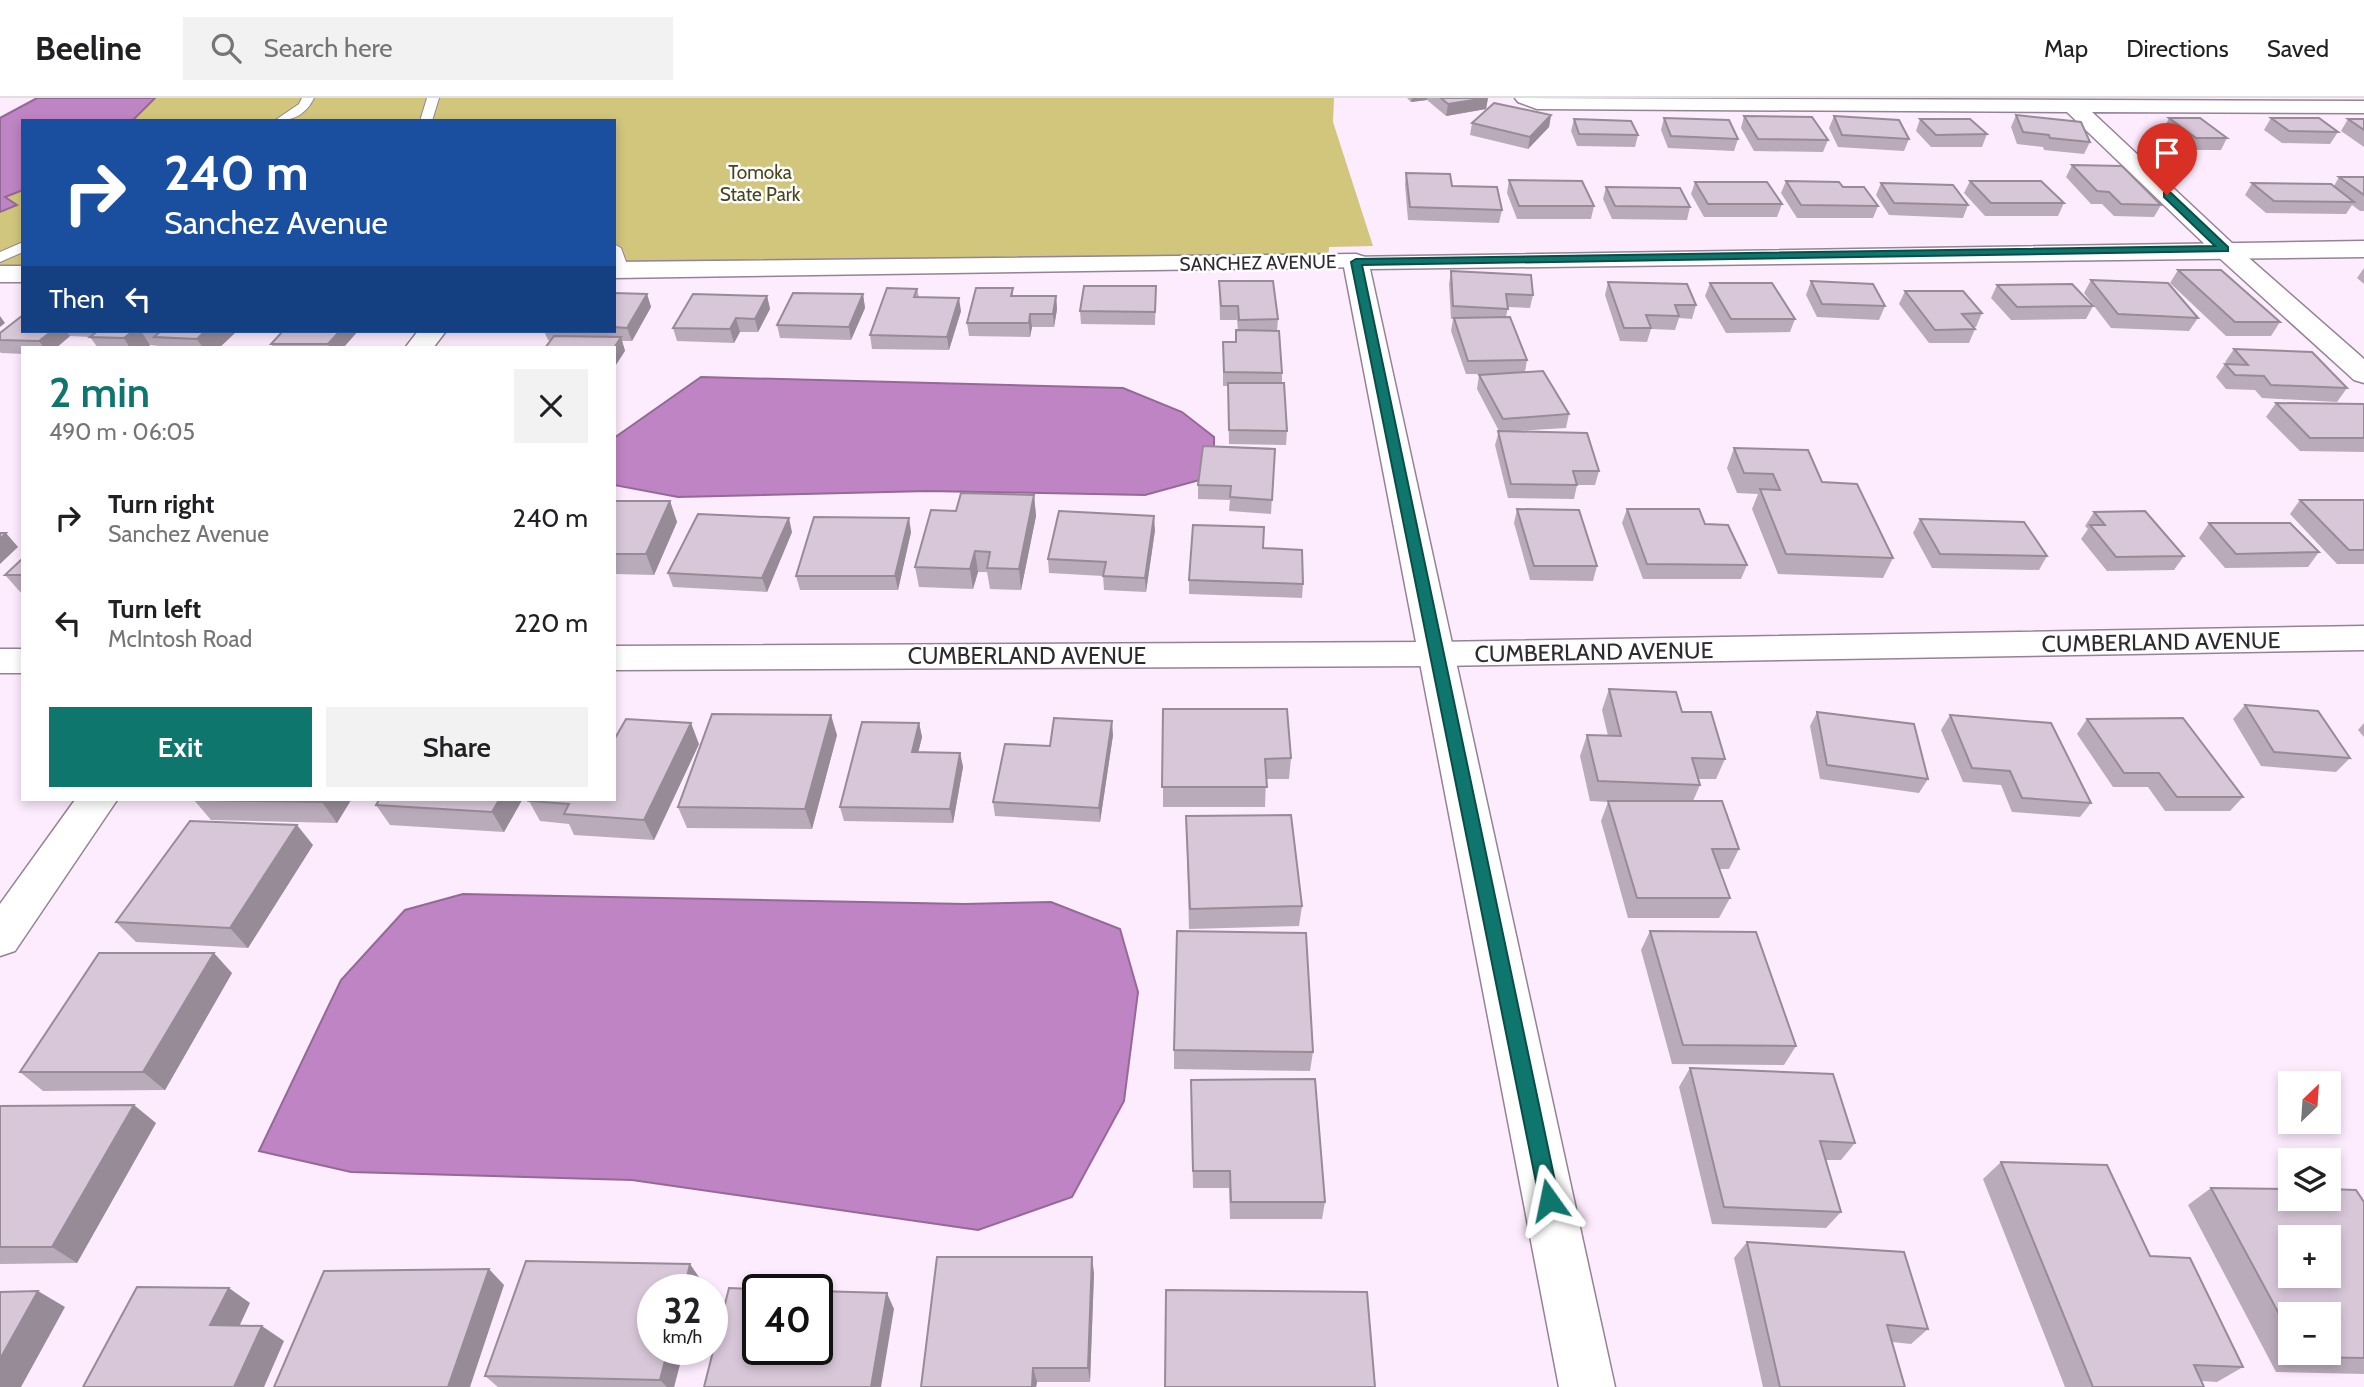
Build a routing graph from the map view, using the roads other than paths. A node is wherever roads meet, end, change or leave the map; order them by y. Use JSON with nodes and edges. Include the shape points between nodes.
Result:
{"nodes":[{"id":1,"x":308,"y":98,"type":"edge"},
{"id":2,"x":433,"y":98,"type":"edge"},
{"id":3,"x":1524,"y":98,"type":"edge"},
{"id":4,"x":2072,"y":105,"type":"junction"},
{"id":5,"x":2364,"y":107,"type":"edge"},
{"id":6,"x":283,"y":119,"type":"edge"},
{"id":7,"x":427,"y":119,"type":"edge"},
{"id":8,"x":21,"y":247,"type":"edge"},
{"id":9,"x":2224,"y":249,"type":"junction"},
{"id":10,"x":2364,"y":249,"type":"edge"},
{"id":11,"x":0,"y":258,"type":"edge"},
{"id":12,"x":616,"y":262,"type":"edge"},
{"id":13,"x":1356,"y":262,"type":"junction"},
{"id":14,"x":0,"y":274,"type":"edge"},
{"id":15,"x":21,"y":274,"type":"edge"},
{"id":16,"x":2364,"y":374,"type":"edge"},
{"id":17,"x":2364,"y":638,"type":"edge"},
{"id":18,"x":1436,"y":654,"type":"junction"},
{"id":19,"x":616,"y":658,"type":"edge"},
{"id":20,"x":0,"y":661,"type":"edge"},
{"id":21,"x":21,"y":661,"type":"edge"},
{"id":22,"x":96,"y":801,"type":"edge"},
{"id":23,"x":0,"y":938,"type":"edge"},
{"id":24,"x":1587,"y":1387,"type":"edge"}],
"edges":[{"from":1,"to":6,"type":"lane","via":[[304,106]]},
{"from":2,"to":7,"type":"lane"},
{"from":3,"to":4,"type":"street","via":[[1537,103]]},
{"from":4,"to":5,"type":"street"},
{"from":4,"to":9,"type":"street"},
{"from":8,"to":11,"type":"lane"},
{"from":9,"to":10,"type":"street","name":"SANCHEZ AVENUE"},
{"from":9,"to":13,"type":"street","name":"SANCHEZ AVENUE"},
{"from":9,"to":16,"type":"street"},
{"from":12,"to":13,"type":"street","name":"SANCHEZ AVENUE"},
{"from":13,"to":18,"type":"street"},
{"from":14,"to":15,"type":"street"},
{"from":17,"to":18,"type":"street","name":"CUMBERLAND AVENUE"},
{"from":18,"to":19,"type":"street","name":"CUMBERLAND AVENUE"},
{"from":18,"to":24,"type":"street"},
{"from":20,"to":21,"type":"street"},
{"from":22,"to":23,"type":"street"}]}
